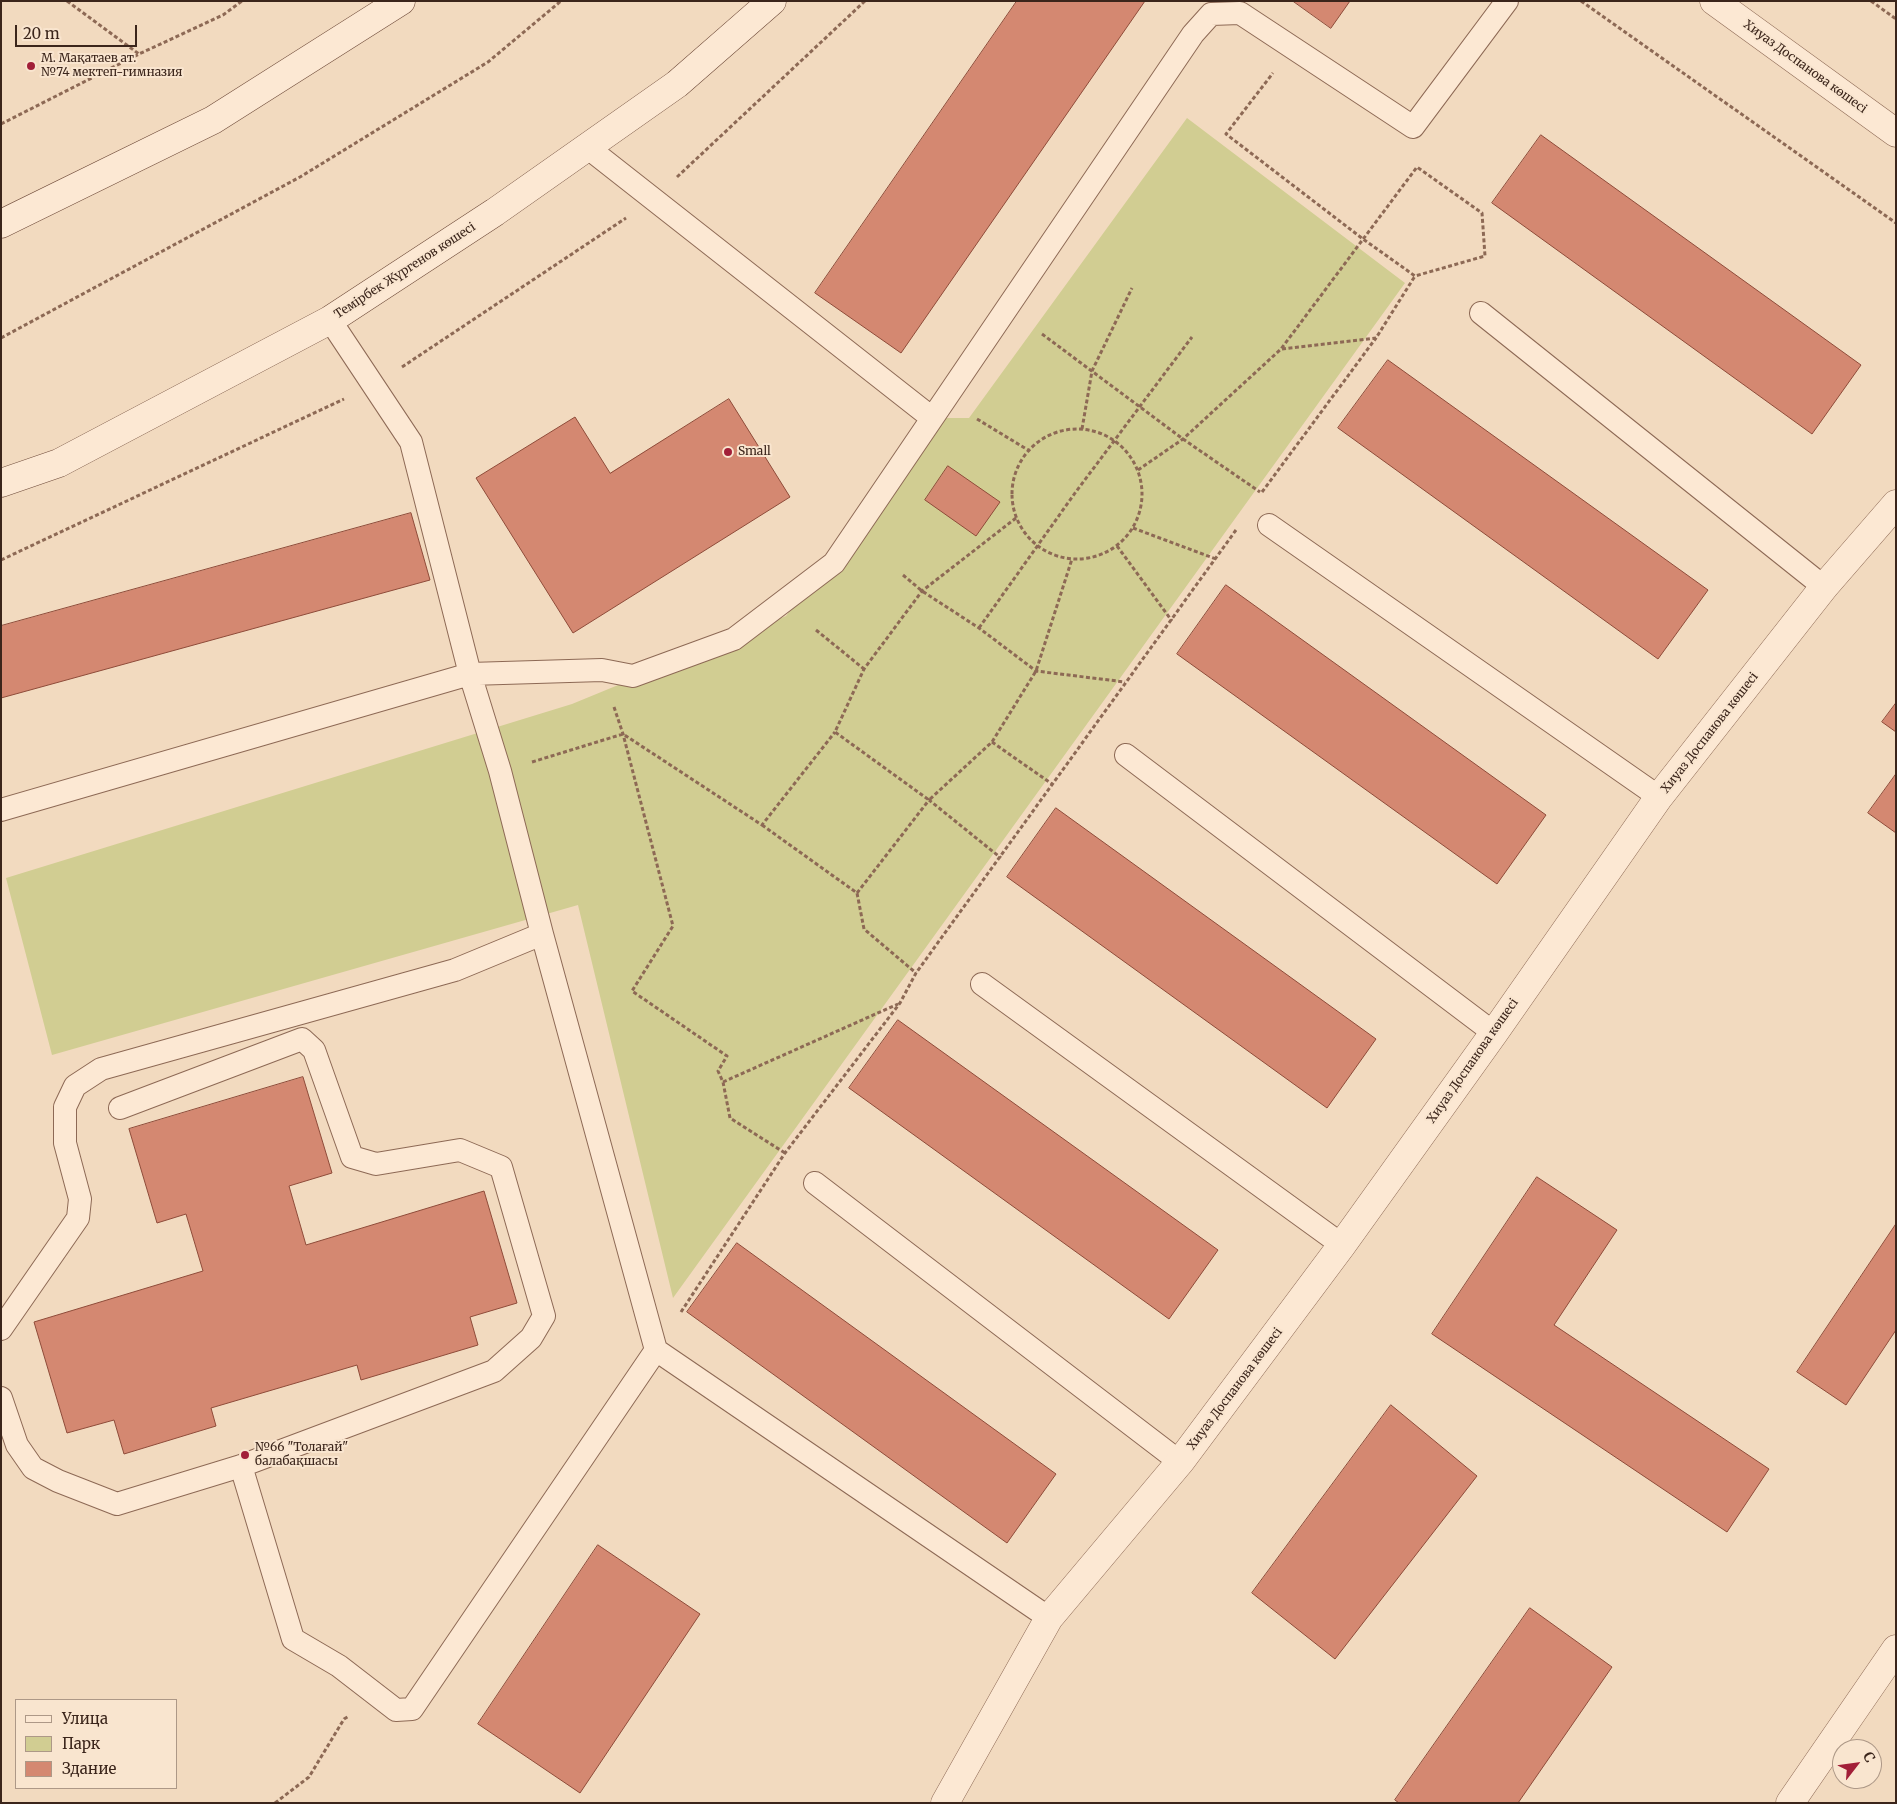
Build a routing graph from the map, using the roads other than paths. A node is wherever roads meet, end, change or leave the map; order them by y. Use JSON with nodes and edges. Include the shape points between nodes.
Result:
{"nodes":[{"id":1,"x":401,"y":1,"type":"edge"},
{"id":2,"x":772,"y":1,"type":"edge"},
{"id":3,"x":1507,"y":1,"type":"edge"},
{"id":4,"x":1714,"y":1,"type":"edge"},
{"id":5,"x":1896,"y":133,"type":"edge"},
{"id":6,"x":587,"y":147,"type":"junction"},
{"id":7,"x":1,"y":224,"type":"edge"},
{"id":8,"x":1481,"y":313,"type":"dead end"},
{"id":9,"x":330,"y":320,"type":"junction"},
{"id":10,"x":932,"y":418,"type":"junction"},
{"id":11,"x":1,"y":483,"type":"edge"},
{"id":12,"x":1896,"y":504,"type":"edge"},
{"id":13,"x":1269,"y":525,"type":"dead end"},
{"id":14,"x":1824,"y":587,"type":"junction"},
{"id":15,"x":470,"y":674,"type":"junction"},
{"id":16,"x":1126,"y":755,"type":"dead end"},
{"id":17,"x":1659,"y":797,"type":"junction"},
{"id":18,"x":1,"y":810,"type":"edge"},
{"id":19,"x":542,"y":934,"type":"junction"},
{"id":20,"x":982,"y":984,"type":"dead end"},
{"id":21,"x":1494,"y":1033,"type":"junction"},
{"id":22,"x":120,"y":1108,"type":"dead end"},
{"id":23,"x":815,"y":1182,"type":"dead end"},
{"id":24,"x":1342,"y":1245,"type":"junction"},
{"id":25,"x":1,"y":1329,"type":"edge"},
{"id":26,"x":656,"y":1350,"type":"junction"},
{"id":27,"x":1,"y":1398,"type":"edge"},
{"id":28,"x":1180,"y":1462,"type":"junction"},
{"id":29,"x":240,"y":1466,"type":"junction"},
{"id":30,"x":1049,"y":1618,"type":"junction"},
{"id":31,"x":1896,"y":1649,"type":"edge"},
{"id":32,"x":945,"y":1803,"type":"edge"},
{"id":33,"x":1790,"y":1803,"type":"edge"}],
"edges":[{"from":1,"to":7,"type":"street","via":[[213,120]]},
{"from":2,"to":6,"type":"street","name":"Темірбек Жүргенов көшесі","via":[[677,84]]},
{"from":3,"to":10,"type":"lane","via":[[1413,128],[1240,12],[1211,14],[1187,42]]},
{"from":4,"to":5,"type":"street","name":"Хиуаз Доспанова көшесі"},
{"from":6,"to":9,"type":"street","name":"Темірбек Жүргенов көшесі"},
{"from":6,"to":10,"type":"lane"},
{"from":8,"to":14,"type":"lane"},
{"from":9,"to":11,"type":"street","name":"Темірбек Жүргенов көшесі","via":[[59,462]]},
{"from":9,"to":15,"type":"lane","via":[[410,442]]},
{"from":10,"to":15,"type":"lane","via":[[834,563],[734,639],[633,676],[602,670]]},
{"from":12,"to":14,"type":"street","name":"Хиуаз Доспанова көшесі"},
{"from":13,"to":17,"type":"lane"},
{"from":14,"to":17,"type":"street","name":"Хиуаз Доспанова көшесі"},
{"from":15,"to":18,"type":"lane"},
{"from":15,"to":19,"type":"lane","via":[[500,772]]},
{"from":16,"to":21,"type":"lane"},
{"from":17,"to":21,"type":"street","name":"Хиуаз Доспанова көшесі"},
{"from":19,"to":25,"type":"lane","via":[[455,970],[101,1069],[75,1086],[65,1107],[65,1143],[80,1199],[78,1218]]},
{"from":19,"to":26,"type":"lane"},
{"from":20,"to":24,"type":"lane"},
{"from":21,"to":24,"type":"street","name":"Хиуаз Доспанова көшесі"},
{"from":22,"to":29,"type":"lane","via":[[302,1039],[314,1050],[352,1157],[376,1164],[460,1150],[500,1167],[544,1316],[531,1338],[494,1371]]},
{"from":23,"to":28,"type":"lane"},
{"from":24,"to":28,"type":"street","name":"Хиуаз Доспанова көшесі"},
{"from":26,"to":29,"type":"lane","via":[[412,1709],[396,1710],[339,1666],[293,1639]]},
{"from":26,"to":30,"type":"lane"},
{"from":27,"to":29,"type":"lane","via":[[17,1445],[33,1468],[117,1504]]},
{"from":28,"to":30,"type":"street","name":"Хиуаз Доспанова көшесі"},
{"from":30,"to":32,"type":"street","name":"Хиуаз Доспанова көшесі"},
{"from":31,"to":33,"type":"street"}]}
